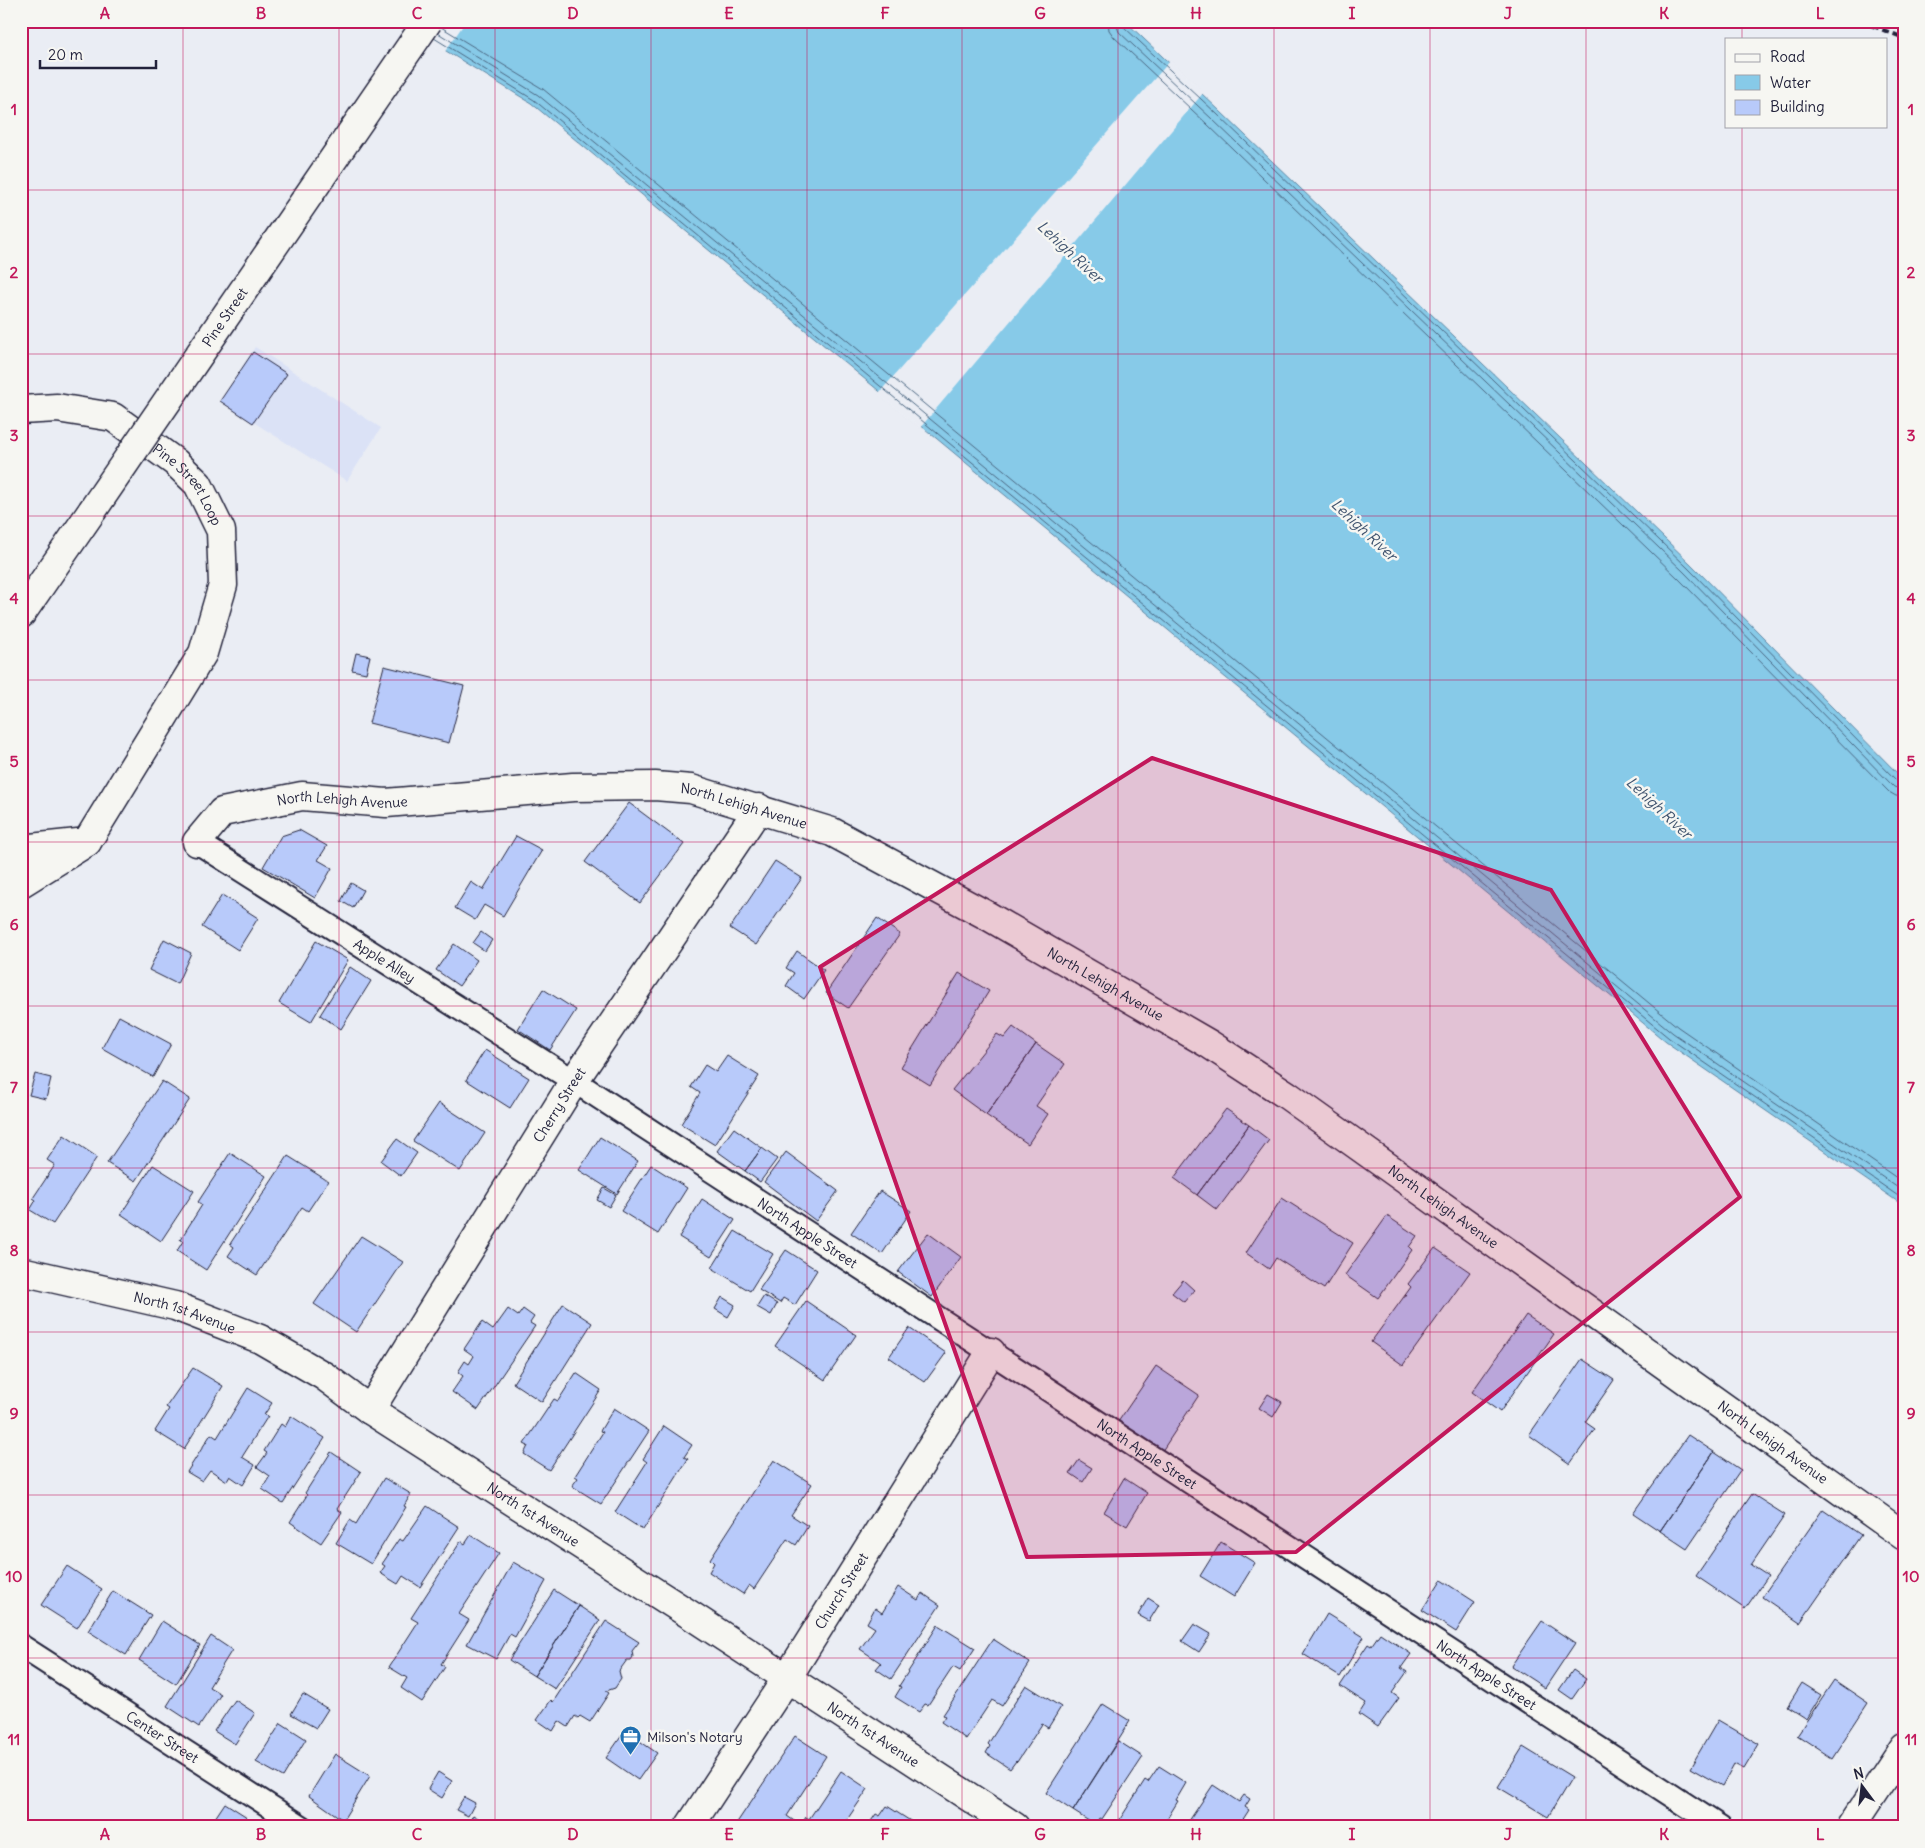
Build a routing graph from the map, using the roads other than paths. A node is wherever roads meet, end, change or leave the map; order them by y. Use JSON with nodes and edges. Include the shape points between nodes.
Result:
{"nodes":[{"id":1,"x":428,"y":21,"type":"edge"},
{"id":2,"x":21,"y":410,"type":"edge"},
{"id":3,"x":21,"y":614,"type":"edge"},
{"id":4,"x":759,"y":808,"type":"junction"},
{"id":5,"x":87,"y":842,"type":"junction"},
{"id":6,"x":197,"y":842,"type":"joint"},
{"id":7,"x":21,"y":850,"type":"edge"},
{"id":8,"x":21,"y":883,"type":"edge"},
{"id":9,"x":574,"y":1081,"type":"junction"},
{"id":10,"x":21,"y":1271,"type":"edge"},
{"id":11,"x":991,"y":1352,"type":"junction"},
{"id":12,"x":370,"y":1410,"type":"junction"},
{"id":13,"x":1904,"y":1536,"type":"edge"},
{"id":14,"x":21,"y":1646,"type":"edge"},
{"id":15,"x":787,"y":1678,"type":"junction"},
{"id":16,"x":1904,"y":1747,"type":"edge"},
{"id":17,"x":302,"y":1827,"type":"edge"},
{"id":18,"x":689,"y":1827,"type":"edge"},
{"id":19,"x":1015,"y":1827,"type":"edge"},
{"id":20,"x":1720,"y":1827,"type":"edge"},
{"id":21,"x":1851,"y":1827,"type":"edge"}],
"edges":[{"from":1,"to":3,"type":"street","name":"Pine Street","bridge":true},
{"from":2,"to":5,"type":"street","name":"Pine Street Loop","via":[[57,408],[113,417],[175,462],[198,484],[221,531],[223,585],[203,653]]},
{"from":4,"to":6,"type":"street","name":"North Lehigh Avenue","via":[[691,789],[655,786],[573,787],[386,803],[302,796],[222,812]]},
{"from":4,"to":9,"type":"street","name":"Cherry Street"},
{"from":4,"to":13,"type":"street","name":"North Lehigh Avenue","via":[[832,832],[988,916],[1209,1044],[1287,1095]]},
{"from":5,"to":7,"type":"street"},
{"from":5,"to":8,"type":"street"},
{"from":6,"to":9,"type":"lane","name":"Apple Alley"},
{"from":9,"to":11,"type":"lane","name":"North Apple Street"},
{"from":9,"to":12,"type":"street","name":"Cherry Street"},
{"from":10,"to":12,"type":"street","name":"North 1st Avenue","via":[[175,1306],[260,1339],[324,1376]]},
{"from":11,"to":15,"type":"street","name":"Church Street"},
{"from":11,"to":20,"type":"lane","name":"North Apple Street"},
{"from":12,"to":15,"type":"street","name":"North 1st Avenue"},
{"from":14,"to":17,"type":"lane","name":"Center Street"},
{"from":15,"to":18,"type":"street","name":"Church Street"},
{"from":15,"to":19,"type":"street","name":"North 1st Avenue"},
{"from":16,"to":21,"type":"street"}]}
